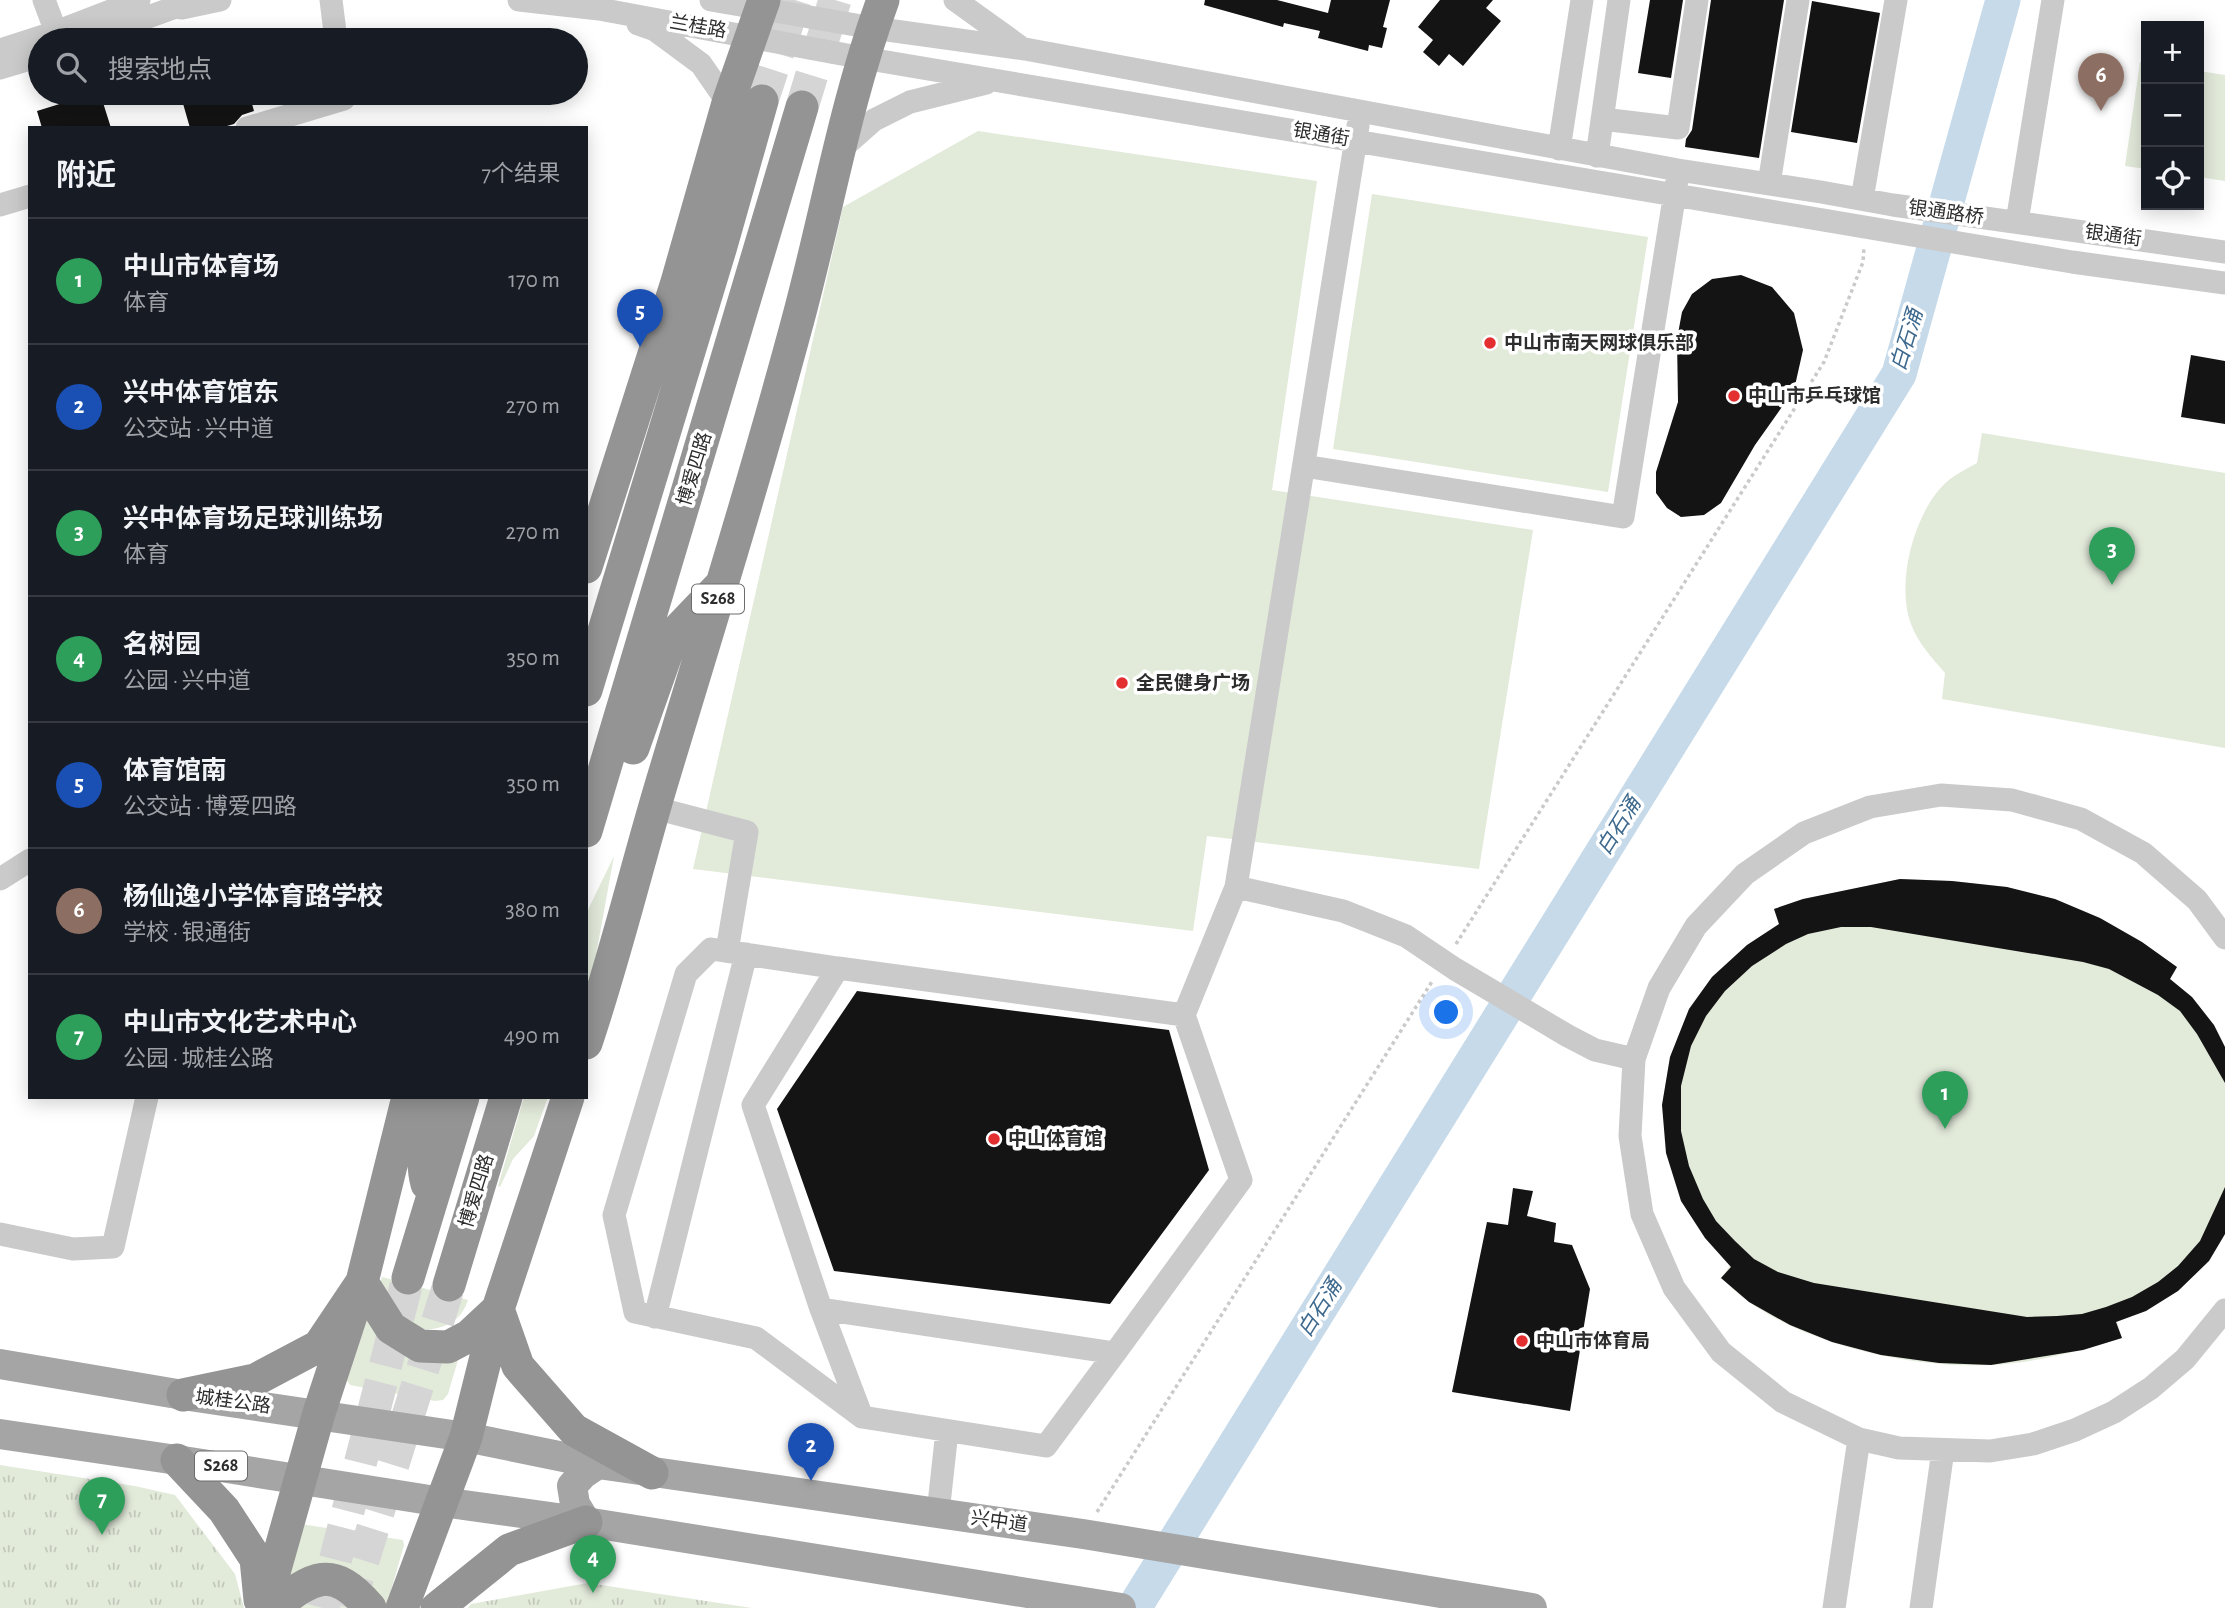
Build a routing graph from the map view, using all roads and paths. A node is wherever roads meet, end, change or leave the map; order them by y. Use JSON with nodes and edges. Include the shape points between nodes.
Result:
{"nodes":[{"id":1,"x":44,"y":0,"type":"edge"},
{"id":2,"x":139,"y":0,"type":"edge"},
{"id":3,"x":195,"y":0,"type":"edge"},
{"id":4,"x":220,"y":0,"type":"edge"},
{"id":5,"x":331,"y":0,"type":"edge"},
{"id":6,"x":519,"y":0,"type":"edge"},
{"id":7,"x":711,"y":0,"type":"edge"},
{"id":8,"x":955,"y":0,"type":"edge"},
{"id":9,"x":1582,"y":0,"type":"edge"},
{"id":10,"x":1619,"y":0,"type":"edge"},
{"id":11,"x":1698,"y":0,"type":"edge"},
{"id":12,"x":1798,"y":0,"type":"edge"},
{"id":13,"x":1896,"y":0,"type":"edge"},
{"id":14,"x":2053,"y":0,"type":"edge"},
{"id":15,"x":599,"y":9,"type":"junction"},
{"id":16,"x":169,"y":10,"type":"junction"},
{"id":17,"x":760,"y":15,"type":"edge"},
{"id":18,"x":54,"y":28,"type":"edge"},
{"id":19,"x":66,"y":28,"type":"edge"},
{"id":20,"x":119,"y":28,"type":"edge"},
{"id":21,"x":334,"y":28,"type":"edge"},
{"id":22,"x":873,"y":28,"type":"edge"},
{"id":23,"x":28,"y":41,"type":"edge"},
{"id":24,"x":0,"y":50,"type":"edge"},
{"id":25,"x":1025,"y":50,"type":"junction"},
{"id":26,"x":28,"y":59,"type":"edge"},
{"id":27,"x":0,"y":68,"type":"edge"},
{"id":28,"x":1010,"y":81,"type":"junction"},
{"id":29,"x":762,"y":101,"type":"tunnel mouth"},
{"id":30,"x":728,"y":103,"type":"junction"},
{"id":31,"x":324,"y":105,"type":"edge"},
{"id":32,"x":802,"y":107,"type":"tunnel mouth"},
{"id":33,"x":1360,"y":113,"type":"junction"},
{"id":34,"x":1602,"y":119,"type":"junction"},
{"id":35,"x":254,"y":126,"type":"edge"},
{"id":36,"x":1356,"y":141,"type":"junction"},
{"id":37,"x":1559,"y":149,"type":"junction"},
{"id":38,"x":839,"y":151,"type":"junction"},
{"id":39,"x":1597,"y":156,"type":"junction"},
{"id":40,"x":1678,"y":170,"type":"junction"},
{"id":41,"x":1769,"y":184,"type":"junction"},
{"id":42,"x":1674,"y":195,"type":"junction"},
{"id":43,"x":28,"y":197,"type":"edge"},
{"id":44,"x":1862,"y":199,"type":"junction"},
{"id":45,"x":0,"y":205,"type":"edge"},
{"id":46,"x":1893,"y":205,"type":"joint"},
{"id":47,"x":2008,"y":222,"type":"junction"},
{"id":48,"x":1866,"y":228,"type":"junction"},
{"id":49,"x":1890,"y":232,"type":"joint"},
{"id":50,"x":2225,"y":252,"type":"edge"},
{"id":51,"x":2225,"y":283,"type":"edge"},
{"id":52,"x":1304,"y":466,"type":"junction"},
{"id":53,"x":589,"y":560,"type":"edge"},
{"id":54,"x":723,"y":583,"type":"junction"},
{"id":55,"x":588,"y":683,"type":"edge"},
{"id":56,"x":598,"y":790,"type":"junction"},
{"id":57,"x":655,"y":807,"type":"junction"},
{"id":58,"x":588,"y":824,"type":"edge"},
{"id":59,"x":28,"y":861,"type":"edge"},
{"id":60,"x":0,"y":878,"type":"edge"},
{"id":61,"x":1236,"y":887,"type":"junction"},
{"id":62,"x":2225,"y":938,"type":"edge"},
{"id":63,"x":737,"y":953,"type":"junction"},
{"id":64,"x":1450,"y":965,"type":"junction"},
{"id":65,"x":838,"y":968,"type":"junction"},
{"id":66,"x":1184,"y":1015,"type":"junction"},
{"id":67,"x":588,"y":1037,"type":"edge"},
{"id":68,"x":1634,"y":1059,"type":"junction"},
{"id":69,"x":147,"y":1099,"type":"edge"},
{"id":70,"x":408,"y":1099,"type":"edge"},
{"id":71,"x":435,"y":1099,"type":"edge"},
{"id":72,"x":462,"y":1099,"type":"edge"},
{"id":73,"x":505,"y":1099,"type":"edge"},
{"id":74,"x":567,"y":1099,"type":"edge"},
{"id":75,"x":432,"y":1200,"type":"junction"},
{"id":76,"x":0,"y":1234,"type":"edge"},
{"id":77,"x":408,"y":1278,"type":"tunnel mouth"},
{"id":78,"x":362,"y":1282,"type":"junction"},
{"id":79,"x":449,"y":1285,"type":"tunnel mouth"},
{"id":80,"x":498,"y":1309,"type":"junction"},
{"id":81,"x":821,"y":1309,"type":"junction"},
{"id":82,"x":2225,"y":1310,"type":"edge"},
{"id":83,"x":655,"y":1317,"type":"junction"},
{"id":84,"x":1115,"y":1353,"type":"junction"},
{"id":85,"x":0,"y":1364,"type":"edge"},
{"id":86,"x":183,"y":1395,"type":"junction"},
{"id":87,"x":319,"y":1413,"type":"junction"},
{"id":88,"x":862,"y":1417,"type":"junction"},
{"id":89,"x":947,"y":1430,"type":"junction"},
{"id":90,"x":0,"y":1434,"type":"edge"},
{"id":91,"x":466,"y":1437,"type":"junction"},
{"id":92,"x":1859,"y":1439,"type":"junction"},
{"id":93,"x":1943,"y":1450,"type":"junction"},
{"id":94,"x":177,"y":1460,"type":"junction"},
{"id":95,"x":598,"y":1464,"type":"junction"},
{"id":96,"x":652,"y":1473,"type":"junction"},
{"id":97,"x":300,"y":1479,"type":"junction"},
{"id":98,"x":442,"y":1502,"type":"junction"},
{"id":99,"x":937,"y":1513,"type":"junction"},
{"id":100,"x":586,"y":1522,"type":"junction"},
{"id":101,"x":1095,"y":1536,"type":"junction"},
{"id":102,"x":263,"y":1608,"type":"edge"},
{"id":103,"x":273,"y":1608,"type":"edge"},
{"id":104,"x":370,"y":1608,"type":"edge"},
{"id":105,"x":402,"y":1608,"type":"edge"},
{"id":106,"x":437,"y":1608,"type":"edge"},
{"id":107,"x":1121,"y":1608,"type":"edge"},
{"id":108,"x":1532,"y":1608,"type":"edge"},
{"id":109,"x":1834,"y":1608,"type":"edge"},
{"id":110,"x":1921,"y":1608,"type":"edge"}],
"edges":[{"from":1,"to":18,"type":"street"},
{"from":2,"to":19,"type":"street"},
{"from":3,"to":16,"type":"street"},
{"from":4,"to":16,"type":"street"},
{"from":5,"to":21,"type":"street"},
{"from":6,"to":15,"type":"street","name":"兰桂路"},
{"from":7,"to":17,"type":"street","name":"兰桂路"},
{"from":8,"to":25,"type":"street"},
{"from":9,"to":37,"type":"street"},
{"from":10,"to":34,"type":"street"},
{"from":11,"to":34,"type":"street","via":[[1678,128]]},
{"from":12,"to":41,"type":"street"},
{"from":13,"to":44,"type":"street"},
{"from":14,"to":47,"type":"street"},
{"from":15,"to":17,"type":"street","name":"兰桂路"},
{"from":15,"to":30,"type":"street","via":[[655,30],[701,64]]},
{"from":16,"to":20,"type":"street"},
{"from":17,"to":22,"type":"street","name":"银通街"},
{"from":17,"to":22,"type":"street","name":"银通街"},
{"from":17,"to":30,"type":"highway"},
{"from":22,"to":25,"type":"street","name":"银通街"},
{"from":22,"to":28,"type":"street","name":"银通街"},
{"from":22,"to":38,"type":"highway","number":"S268"},
{"from":23,"to":24,"type":"street"},
{"from":25,"to":33,"type":"street","name":"银通街"},
{"from":26,"to":27,"type":"street"},
{"from":28,"to":36,"type":"street","name":"银通街"},
{"from":28,"to":38,"type":"street","via":[[910,102],[874,120]]},
{"from":29,"to":55,"type":"highway","name":"博爱四路"},
{"from":30,"to":53,"type":"highway"},
{"from":31,"to":35,"type":"street"},
{"from":32,"to":56,"type":"highway","name":"博爱四路"},
{"from":33,"to":36,"type":"street"},
{"from":33,"to":37,"type":"street","name":"银通街"},
{"from":34,"to":39,"type":"street"},
{"from":36,"to":42,"type":"street","name":"银通街"},
{"from":36,"to":52,"type":"street"},
{"from":37,"to":39,"type":"street","name":"银通街"},
{"from":38,"to":54,"type":"highway","number":"S268","via":[[797,325]]},
{"from":39,"to":40,"type":"street","name":"银通街"},
{"from":40,"to":41,"type":"street","name":"银通街"},
{"from":40,"to":42,"type":"street"},
{"from":41,"to":44,"type":"street","name":"银通街"},
{"from":42,"to":48,"type":"street","name":"银通街"},
{"from":42,"to":52,"type":"street","via":[[1623,517]]},
{"from":43,"to":45,"type":"street"},
{"from":44,"to":46,"type":"street","name":"银通街"},
{"from":46,"to":47,"type":"street","name":"银通路桥"},
{"from":47,"to":50,"type":"street","name":"银通街"},
{"from":48,"to":49,"type":"street","name":"银通街"},
{"from":48,"to":64,"type":"path","via":[[1863,262],[1824,362]]},
{"from":49,"to":51,"type":"street","name":"银通路桥"},
{"from":52,"to":61,"type":"street"},
{"from":54,"to":56,"type":"highway","via":[[673,635],[630,756]]},
{"from":54,"to":57,"type":"highway","number":"S268"},
{"from":56,"to":58,"type":"highway","name":"博爱四路"},
{"from":57,"to":63,"type":"street","via":[[747,832]]},
{"from":57,"to":67,"type":"highway","number":"S268"},
{"from":59,"to":60,"type":"street"},
{"from":61,"to":64,"type":"street","via":[[1343,911],[1406,936]]},
{"from":61,"to":66,"type":"street"},
{"from":62,"to":68,"type":"street","via":[[2197,901],[2143,853],[2081,819],[2012,800],[1941,795],[1870,807],[1804,834],[1745,874],[1696,926],[1659,988]]},
{"from":63,"to":65,"type":"street"},
{"from":63,"to":83,"type":"street"},
{"from":63,"to":83,"type":"street","via":[[711,949],[686,974],[614,1215],[635,1312]]},
{"from":64,"to":68,"type":"street","via":[[1595,1050]]},
{"from":64,"to":101,"type":"path"},
{"from":65,"to":66,"type":"street"},
{"from":65,"to":81,"type":"street","via":[[753,1105]]},
{"from":66,"to":84,"type":"street","via":[[1241,1181]]},
{"from":68,"to":92,"type":"street","via":[[1630,1136],[1642,1214],[1674,1288],[1721,1352],[1783,1402]]},
{"from":69,"to":76,"type":"street","via":[[113,1247],[73,1249]]},
{"from":70,"to":78,"type":"highway"},
{"from":71,"to":75,"type":"highway","via":[[424,1173]]},
{"from":72,"to":75,"type":"highway"},
{"from":73,"to":79,"type":"highway","name":"博爱四路"},
{"from":74,"to":80,"type":"highway"},
{"from":75,"to":77,"type":"highway"},
{"from":78,"to":80,"type":"highway","via":[[391,1328],[420,1346],[448,1347],[469,1336]]},
{"from":78,"to":86,"type":"highway","via":[[319,1346],[255,1380]]},
{"from":78,"to":87,"type":"highway"},
{"from":80,"to":91,"type":"highway"},
{"from":80,"to":96,"type":"highway","via":[[518,1366],[574,1430]]},
{"from":81,"to":84,"type":"street"},
{"from":81,"to":88,"type":"street"},
{"from":82,"to":93,"type":"street","via":[[2185,1359],[2115,1412],[2033,1444],[1990,1451]]},
{"from":83,"to":88,"type":"street","via":[[756,1338]]},
{"from":84,"to":89,"type":"street","via":[[1046,1446]]},
{"from":85,"to":86,"type":"main road","name":"城桂公路"},
{"from":86,"to":87,"type":"main road","name":"城桂公路"},
{"from":87,"to":91,"type":"main road","name":"城桂公路"},
{"from":87,"to":97,"type":"highway"},
{"from":88,"to":89,"type":"street"},
{"from":89,"to":99,"type":"street"},
{"from":90,"to":94,"type":"main road","number":"S268"},
{"from":91,"to":95,"type":"main road","name":"兴中道"},
{"from":91,"to":98,"type":"highway"},
{"from":92,"to":93,"type":"street","via":[[1899,1448]]},
{"from":92,"to":109,"type":"street"},
{"from":93,"to":110,"type":"street"},
{"from":94,"to":97,"type":"main road","number":"S268"},
{"from":94,"to":102,"type":"highway","via":[[224,1510],[256,1559]]},
{"from":95,"to":96,"type":"main road","name":"兴中道"},
{"from":95,"to":100,"type":"main road","via":[[572,1486],[575,1504]]},
{"from":96,"to":99,"type":"main road","name":"兴中道"},
{"from":97,"to":98,"type":"main road","number":"S268"},
{"from":97,"to":102,"type":"highway"},
{"from":98,"to":100,"type":"main road"},
{"from":98,"to":105,"type":"highway"},
{"from":99,"to":101,"type":"main road","name":"兴中道"},
{"from":100,"to":106,"type":"highway","via":[[509,1550]]},
{"from":100,"to":107,"type":"main road"},
{"from":101,"to":108,"type":"main road","name":"兴中道"},
{"from":103,"to":104,"type":"highway","via":[[303,1584],[328,1579],[355,1591]]}]}
